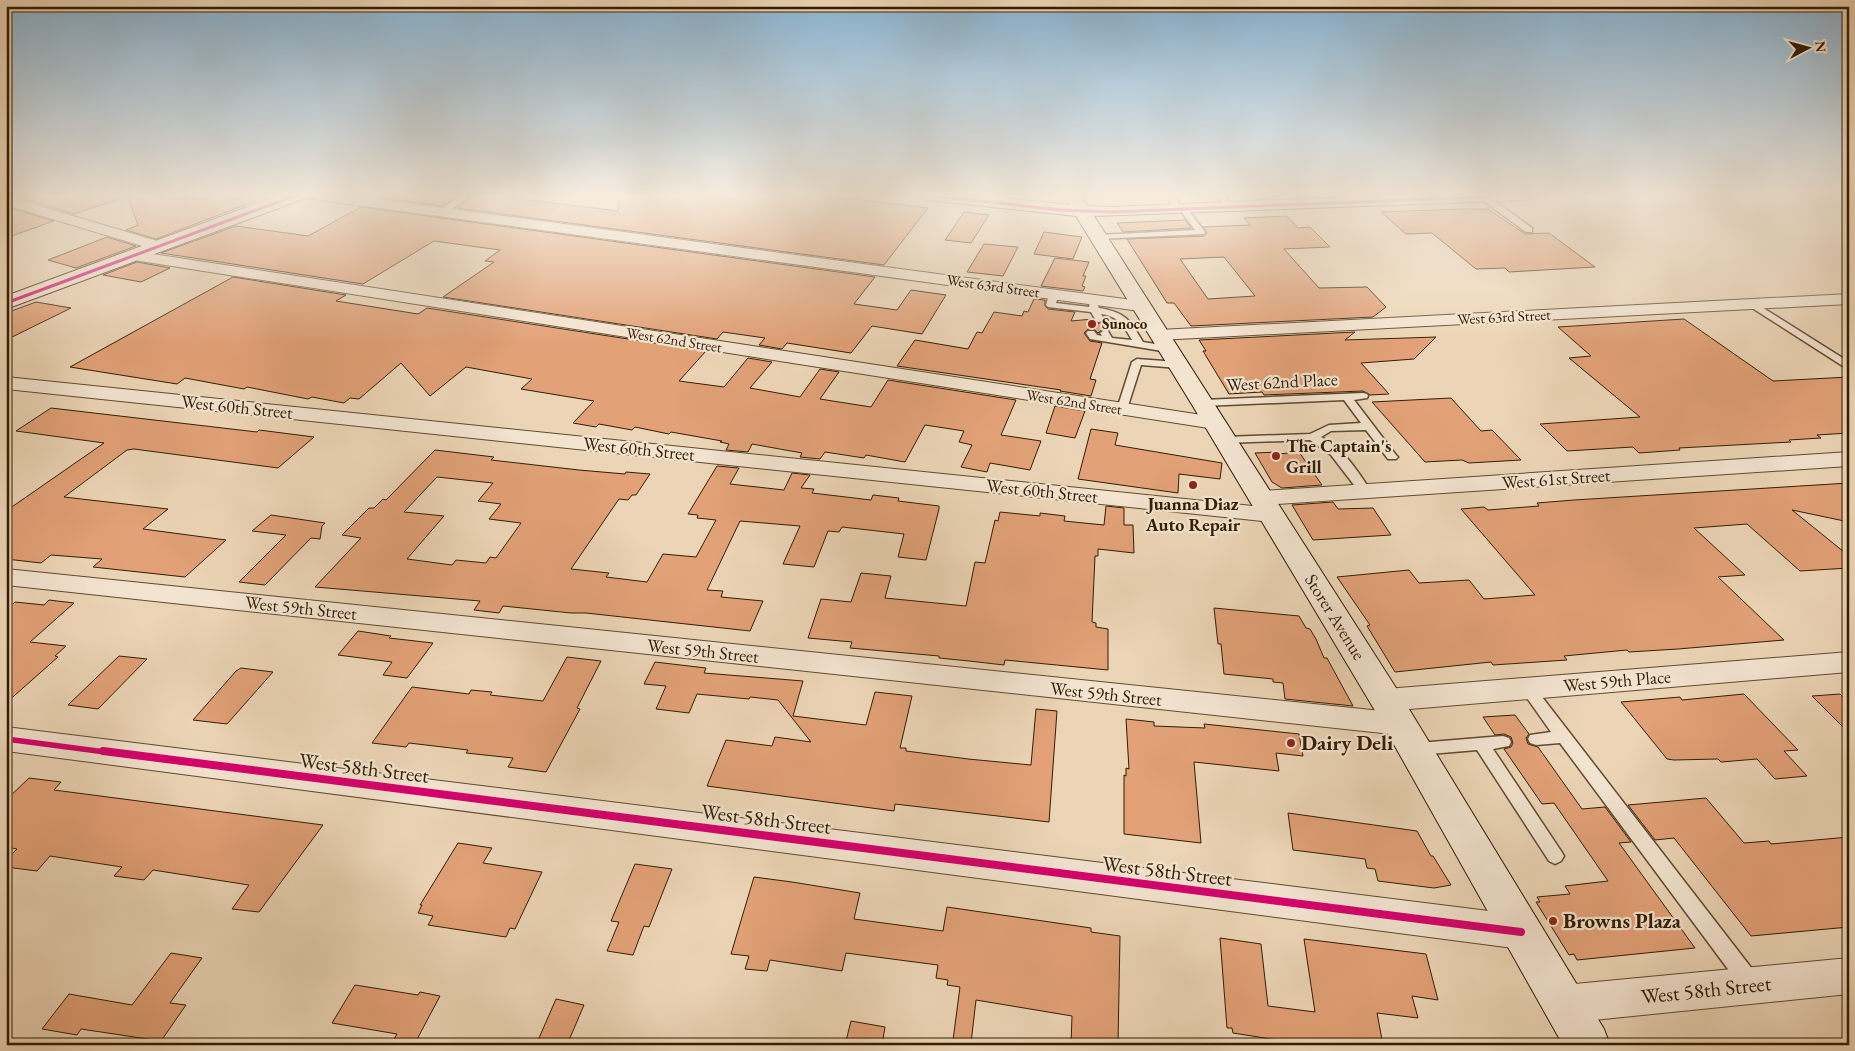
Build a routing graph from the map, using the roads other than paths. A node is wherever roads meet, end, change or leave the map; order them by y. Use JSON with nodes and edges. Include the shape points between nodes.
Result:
{"nodes":[{"id":1,"x":152,"y":244,"type":"edge"},
{"id":2,"x":163,"y":244,"type":"edge"},
{"id":3,"x":680,"y":244,"type":"edge"},
{"id":4,"x":1102,"y":244,"type":"edge"},
{"id":5,"x":158,"y":246,"type":"junction"},
{"id":6,"x":132,"y":256,"type":"junction"},
{"id":7,"x":1849,"y":299,"type":"edge"},
{"id":8,"x":6,"y":304,"type":"edge"},
{"id":9,"x":1752,"y":304,"type":"junction"},
{"id":10,"x":1091,"y":309,"type":"junction"},
{"id":11,"x":1085,"y":320,"type":"dead end"},
{"id":12,"x":1147,"y":330,"type":"junction"},
{"id":13,"x":1091,"y":334,"type":"dead end"},
{"id":14,"x":1849,"y":367,"type":"edge"},
{"id":15,"x":6,"y":383,"type":"edge"},
{"id":16,"x":1363,"y":396,"type":"dead end"},
{"id":17,"x":1348,"y":397,"type":"junction"},
{"id":18,"x":1122,"y":409,"type":"junction"},
{"id":19,"x":1214,"y":422,"type":"junction"},
{"id":20,"x":1370,"y":426,"type":"junction"},
{"id":21,"x":1312,"y":437,"type":"junction"},
{"id":22,"x":1392,"y":457,"type":"dead end"},
{"id":23,"x":1849,"y":459,"type":"edge"},
{"id":24,"x":1365,"y":491,"type":"junction"},
{"id":25,"x":1267,"y":507,"type":"junction"},
{"id":26,"x":6,"y":577,"type":"edge"},
{"id":27,"x":1849,"y":662,"type":"edge"},
{"id":28,"x":1528,"y":688,"type":"junction"},
{"id":29,"x":1401,"y":725,"type":"junction"},
{"id":30,"x":1564,"y":737,"type":"junction"},
{"id":31,"x":6,"y":739,"type":"edge"},
{"id":32,"x":1536,"y":739,"type":"dead end"},
{"id":33,"x":1503,"y":742,"type":"dead end"},
{"id":34,"x":1481,"y":744,"type":"junction"},
{"id":35,"x":1556,"y":856,"type":"dead end"},
{"id":36,"x":1521,"y":932,"type":"junction"},
{"id":37,"x":1849,"y":976,"type":"edge"},
{"id":38,"x":1752,"y":985,"type":"junction"},
{"id":39,"x":1564,"y":1004,"type":"junction"},
{"id":40,"x":1588,"y":1045,"type":"edge"}],
"edges":[{"from":1,"to":5,"type":"street"},
{"from":2,"to":5,"type":"street"},
{"from":3,"to":10,"type":"street","name":"West 63rd Street","via":[[1054,294]]},
{"from":4,"to":12,"type":"street","name":"Storer Avenue"},
{"from":5,"to":6,"type":"street"},
{"from":6,"to":8,"type":"street"},
{"from":6,"to":18,"type":"street","name":"West 62nd Street"},
{"from":7,"to":9,"type":"street","name":"West 63rd Street"},
{"from":9,"to":12,"type":"street","name":"West 63rd Street"},
{"from":9,"to":14,"type":"lane"},
{"from":10,"to":11,"type":"lane"},
{"from":10,"to":12,"type":"street","name":"West 63rd Street"},
{"from":12,"to":13,"type":"lane","via":[[1107,336],[1093,337]]},
{"from":12,"to":18,"type":"lane"},
{"from":12,"to":19,"type":"street","name":"Storer Avenue"},
{"from":15,"to":25,"type":"street","name":"West 60th Street"},
{"from":16,"to":17,"type":"lane","name":"West 62nd Place"},
{"from":17,"to":19,"type":"lane","name":"West 62nd Place"},
{"from":17,"to":20,"type":"lane"},
{"from":18,"to":19,"type":"street","name":"West 62nd Street"},
{"from":19,"to":21,"type":"lane"},
{"from":19,"to":25,"type":"street","name":"Storer Avenue"},
{"from":20,"to":21,"type":"lane","via":[[1329,428]]},
{"from":20,"to":22,"type":"lane"},
{"from":21,"to":24,"type":"lane","via":[[1329,445]]},
{"from":23,"to":24,"type":"street","name":"West 61st Street"},
{"from":24,"to":25,"type":"street","name":"West 61st Street"},
{"from":25,"to":29,"type":"street","name":"Storer Avenue"},
{"from":26,"to":29,"type":"street","name":"West 59th Street"},
{"from":27,"to":28,"type":"street","name":"West 59th Place"},
{"from":28,"to":29,"type":"street","name":"West 59th Place"},
{"from":28,"to":30,"type":"lane"},
{"from":29,"to":34,"type":"lane"},
{"from":29,"to":36,"type":"street","name":"Storer Avenue"},
{"from":30,"to":32,"type":"lane"},
{"from":30,"to":38,"type":"lane"},
{"from":31,"to":36,"type":"street","name":"West 58th Street"},
{"from":33,"to":34,"type":"lane"},
{"from":34,"to":35,"type":"lane"},
{"from":36,"to":39,"type":"street","name":"Storer Avenue"},
{"from":37,"to":38,"type":"street","name":"West 58th Street"},
{"from":38,"to":39,"type":"street","name":"West 58th Street"},
{"from":39,"to":40,"type":"street","name":"Storer Avenue"}]}
